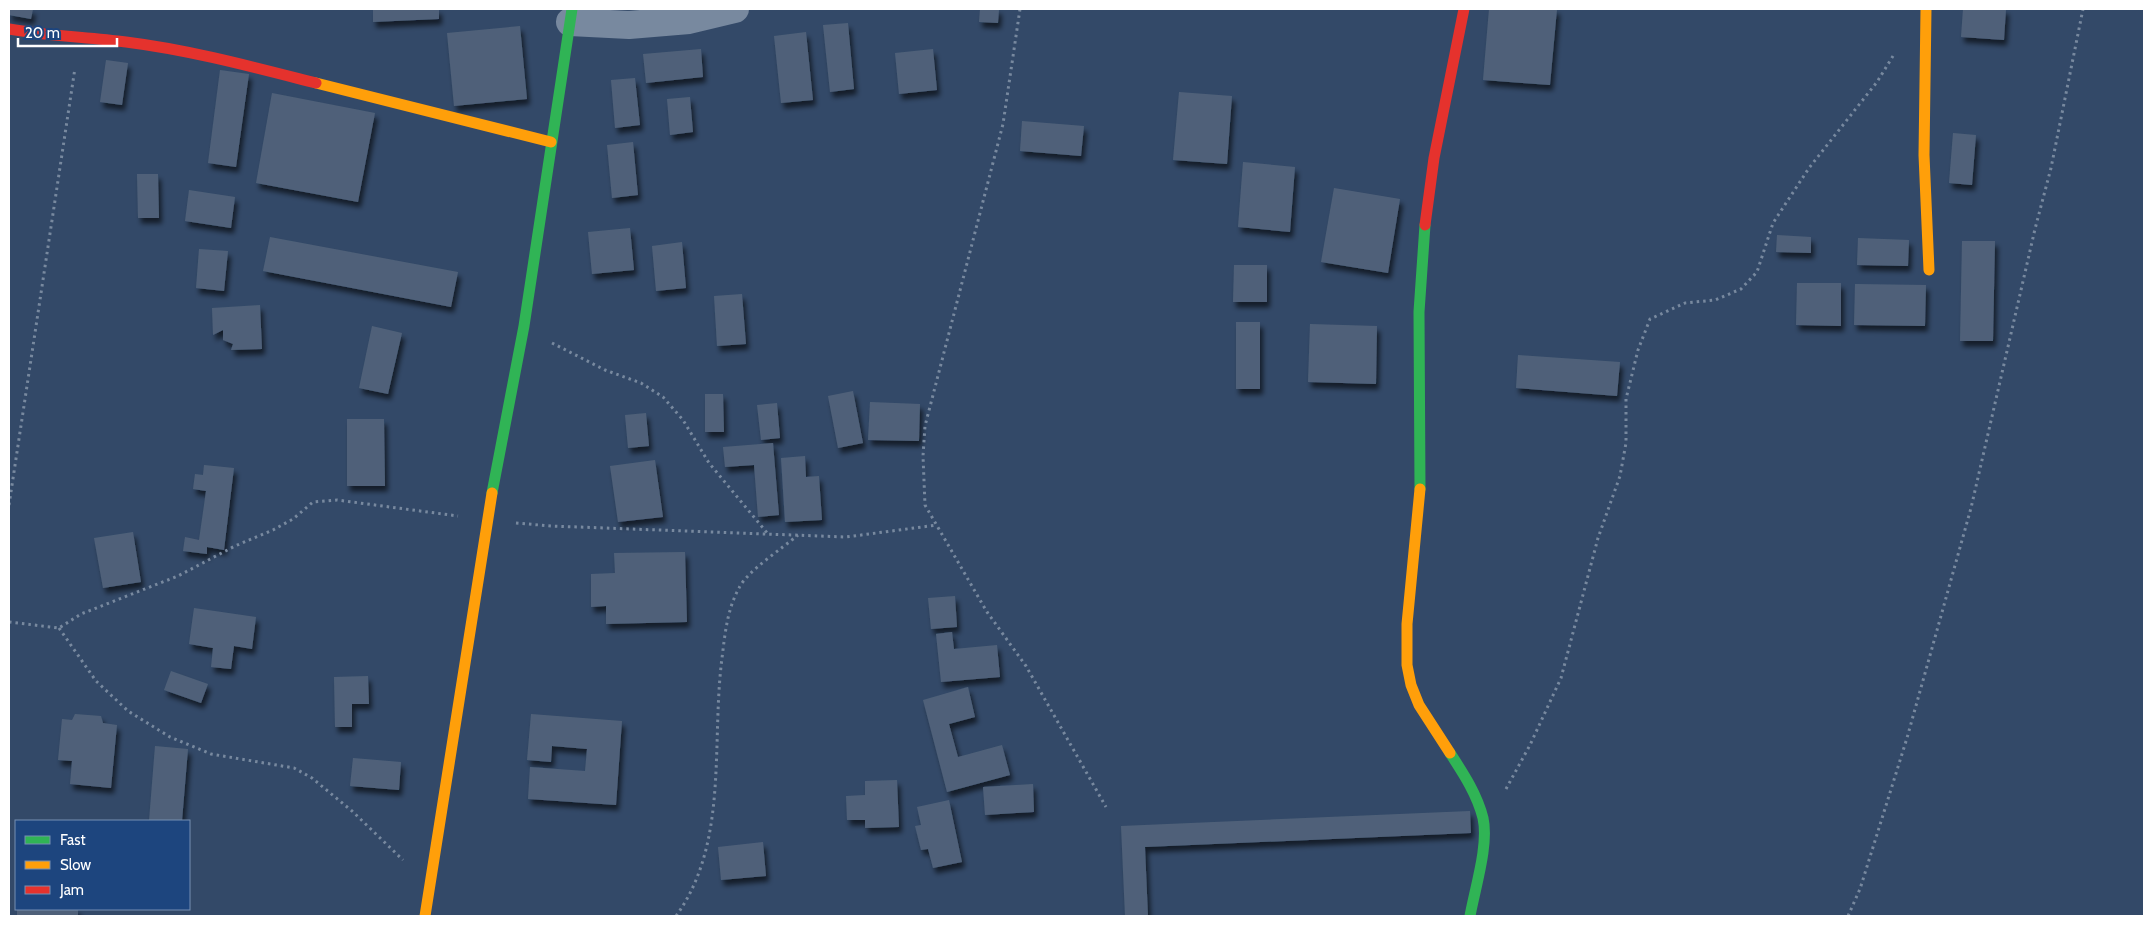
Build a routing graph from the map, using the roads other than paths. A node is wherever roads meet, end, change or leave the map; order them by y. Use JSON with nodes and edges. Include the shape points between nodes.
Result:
{"nodes":[{"id":1,"x":735,"y":9,"type":"edge"},
{"id":2,"x":1464,"y":9,"type":"edge"},
{"id":3,"x":1926,"y":9,"type":"edge"},
{"id":4,"x":571,"y":15,"type":"edge"},
{"id":5,"x":9,"y":29,"type":"edge"},
{"id":6,"x":551,"y":142,"type":"junction"},
{"id":7,"x":1929,"y":270,"type":"dead end"},
{"id":8,"x":425,"y":916,"type":"edge"},
{"id":9,"x":1470,"y":916,"type":"edge"}],
"edges":[{"from":1,"to":4,"type":"street","via":[[689,20],[629,25]]},
{"from":2,"to":9,"type":"street","via":[[1422,249],[1418,316],[1419,502],[1406,647],[1413,690],[1427,718],[1470,784],[1484,822]]},
{"from":3,"to":7,"type":"street","via":[[1924,155]]},
{"from":4,"to":6,"type":"street"},
{"from":5,"to":6,"type":"street","via":[[127,42],[221,59]]},
{"from":6,"to":8,"type":"street","via":[[524,326],[487,519]]}]}
